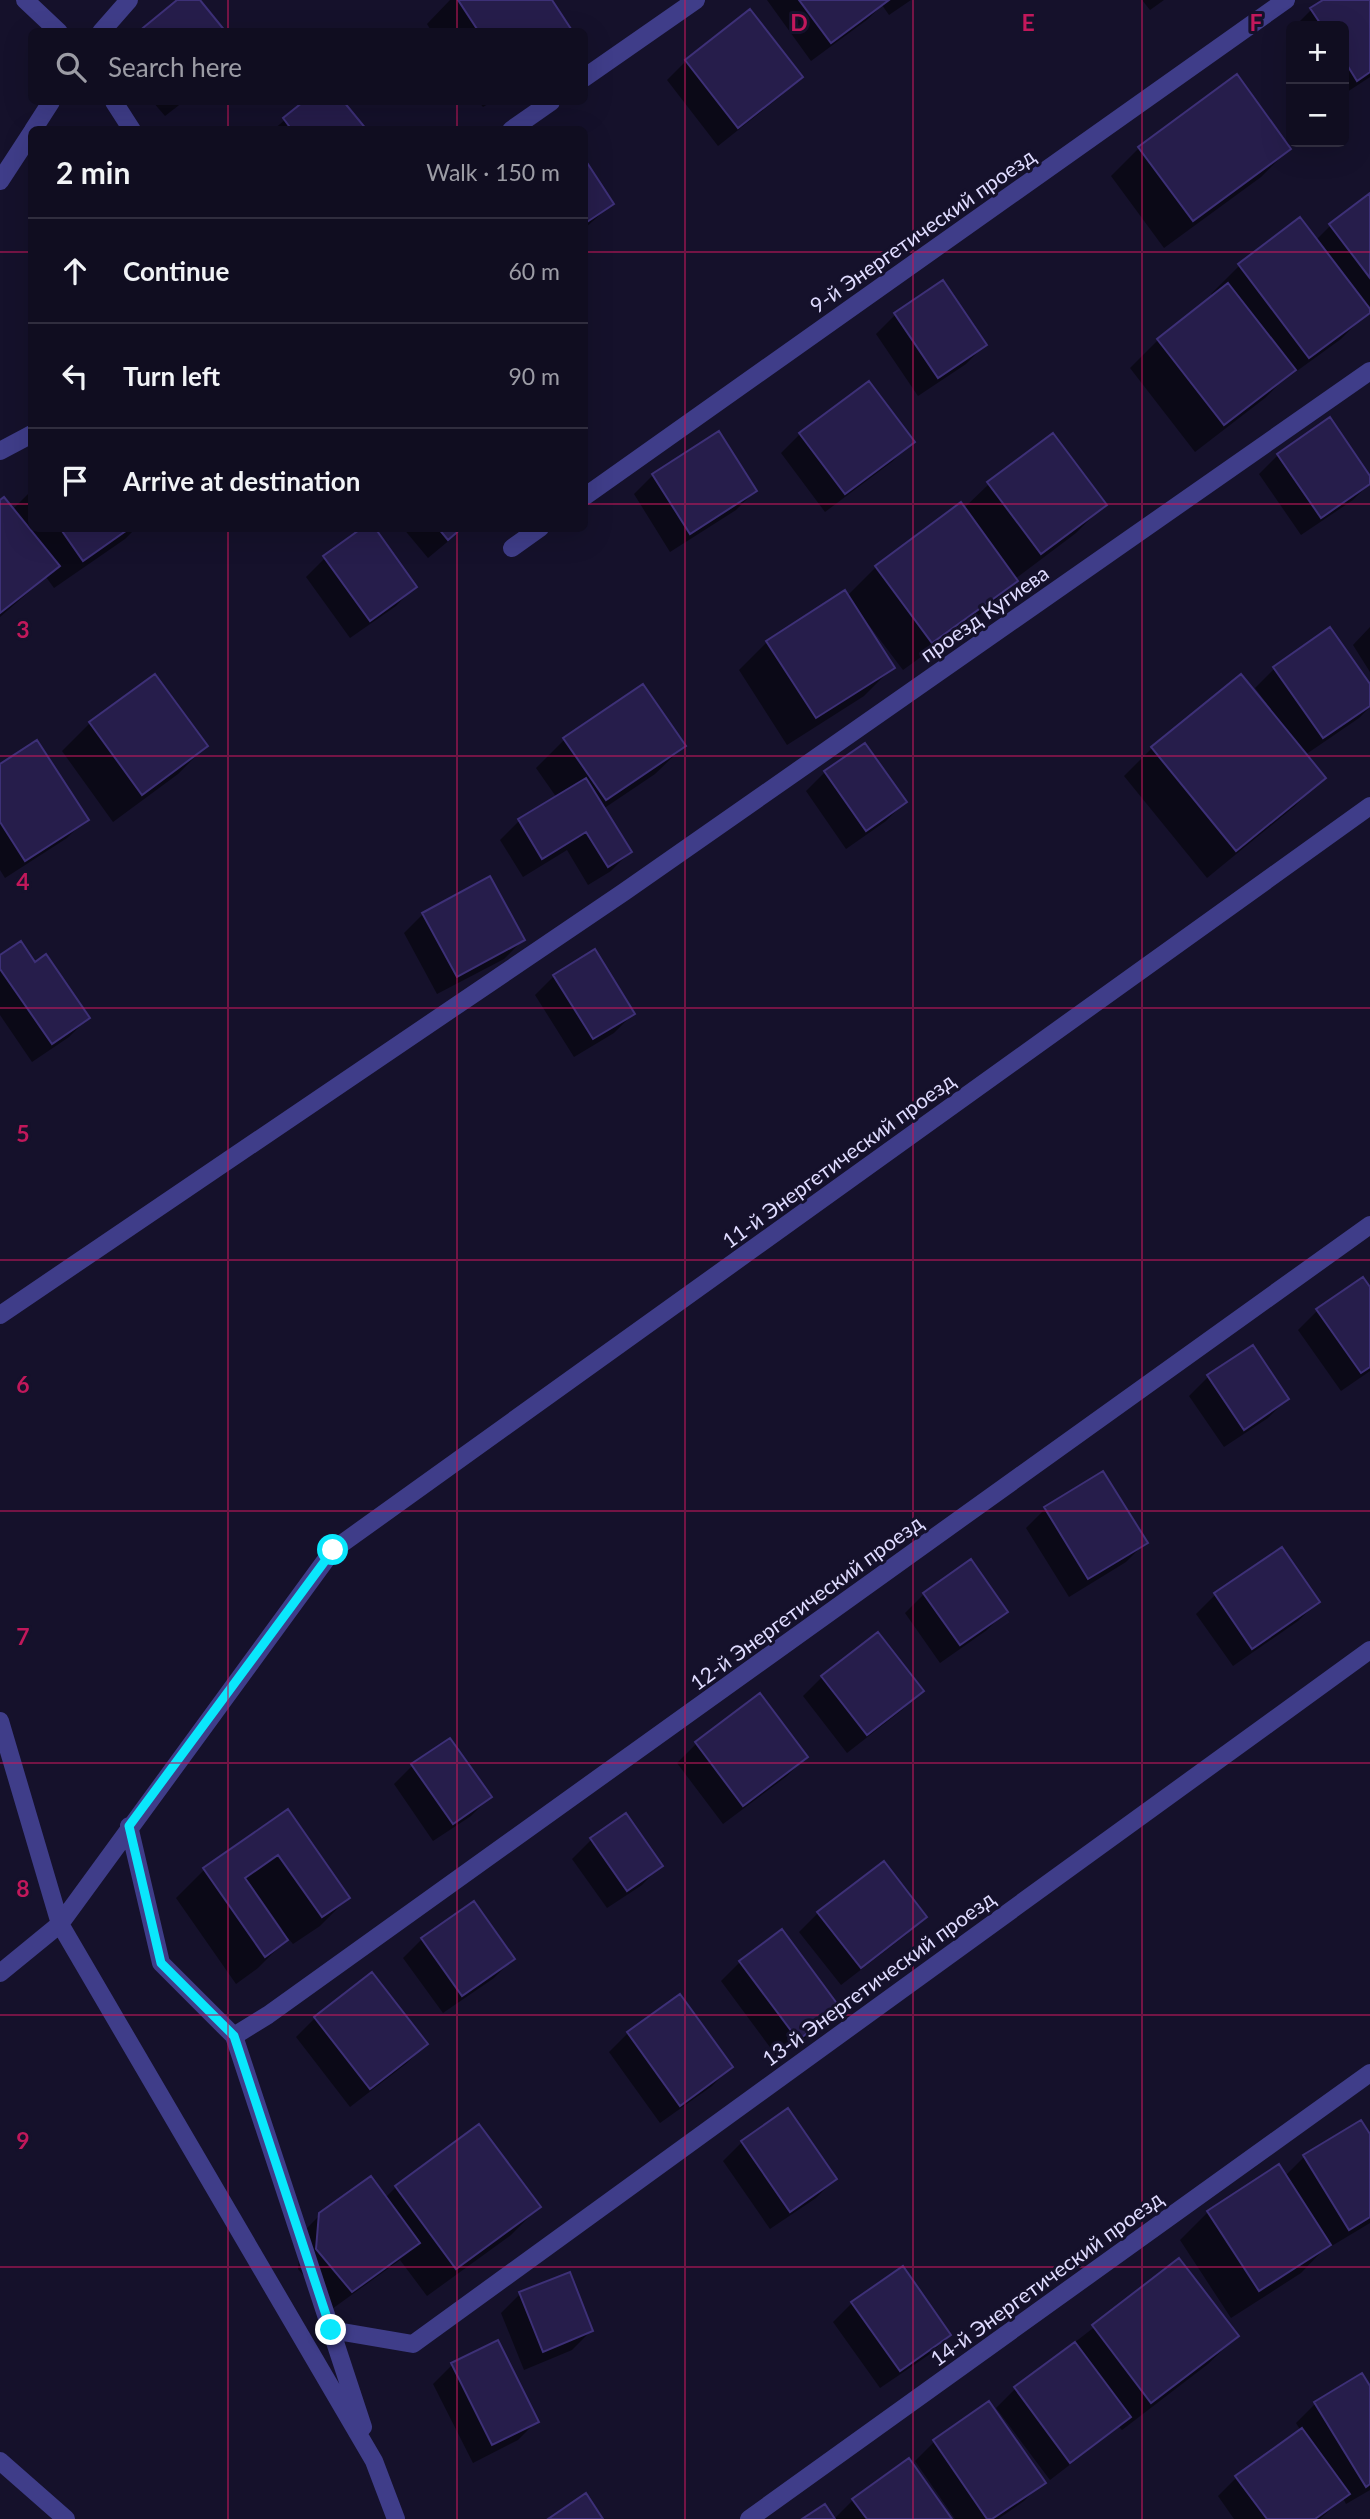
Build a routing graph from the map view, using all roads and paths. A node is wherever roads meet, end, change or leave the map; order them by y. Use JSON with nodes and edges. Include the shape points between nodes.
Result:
{"nodes":[{"id":1,"x":25,"y":0,"type":"edge"},
{"id":2,"x":129,"y":0,"type":"edge"},
{"id":3,"x":696,"y":0,"type":"edge"},
{"id":4,"x":1286,"y":0,"type":"edge"},
{"id":5,"x":55,"y":28,"type":"edge"},
{"id":6,"x":104,"y":28,"type":"edge"},
{"id":7,"x":588,"y":75,"type":"edge"},
{"id":8,"x":49,"y":105,"type":"edge"},
{"id":9,"x":116,"y":105,"type":"edge"},
{"id":10,"x":547,"y":105,"type":"edge"},
{"id":11,"x":35,"y":126,"type":"edge"},
{"id":12,"x":129,"y":126,"type":"edge"},
{"id":13,"x":517,"y":126,"type":"edge"},
{"id":14,"x":28,"y":137,"type":"edge"},
{"id":15,"x":0,"y":181,"type":"edge"},
{"id":16,"x":1370,"y":371,"type":"edge"},
{"id":17,"x":28,"y":436,"type":"edge"},
{"id":18,"x":0,"y":452,"type":"edge"},
{"id":19,"x":588,"y":494,"type":"edge"},
{"id":20,"x":534,"y":532,"type":"edge"},
{"id":21,"x":512,"y":548,"type":"dead end"},
{"id":22,"x":1370,"y":806,"type":"edge"},
{"id":23,"x":1370,"y":1225,"type":"edge"},
{"id":24,"x":0,"y":1315,"type":"edge"},
{"id":25,"x":1370,"y":1650,"type":"edge"},
{"id":26,"x":0,"y":1721,"type":"edge"},
{"id":27,"x":129,"y":1826,"type":"junction"},
{"id":28,"x":60,"y":1924,"type":"junction"},
{"id":29,"x":0,"y":1973,"type":"edge"},
{"id":30,"x":234,"y":2036,"type":"junction"},
{"id":31,"x":1370,"y":2073,"type":"edge"},
{"id":32,"x":331,"y":2330,"type":"junction"},
{"id":33,"x":0,"y":2461,"type":"edge"},
{"id":34,"x":374,"y":2461,"type":"junction"},
{"id":35,"x":66,"y":2519,"type":"edge"},
{"id":36,"x":396,"y":2519,"type":"edge"},
{"id":37,"x":749,"y":2519,"type":"edge"}],
"edges":[{"from":1,"to":5,"type":"street"},
{"from":2,"to":6,"type":"street"},
{"from":3,"to":7,"type":"street"},
{"from":4,"to":19,"type":"street","name":"9-й Энергетический проезд"},
{"from":8,"to":11,"type":"street"},
{"from":9,"to":12,"type":"street"},
{"from":10,"to":13,"type":"street"},
{"from":14,"to":15,"type":"street"},
{"from":16,"to":24,"type":"street","name":"проезд Кугиева","via":[[624,892]]},
{"from":17,"to":18,"type":"street"},
{"from":20,"to":21,"type":"street"},
{"from":22,"to":27,"type":"street","name":"11-й Энергетический проезд","via":[[333,1550]]},
{"from":23,"to":30,"type":"street","name":"12-й Энергетический проезд"},
{"from":25,"to":32,"type":"street","name":"13-й Энергетический проезд","via":[[413,2344]]},
{"from":26,"to":28,"type":"street"},
{"from":27,"to":28,"type":"street","name":"11-й Энергетический проезд"},
{"from":27,"to":30,"type":"street","via":[[161,1963]]},
{"from":28,"to":29,"type":"street","name":"11-й Энергетический проезд"},
{"from":28,"to":34,"type":"street"},
{"from":30,"to":32,"type":"street"},
{"from":31,"to":37,"type":"street","name":"14-й Энергетический проезд"},
{"from":32,"to":34,"type":"street"},
{"from":33,"to":35,"type":"street"},
{"from":34,"to":36,"type":"street"}]}
